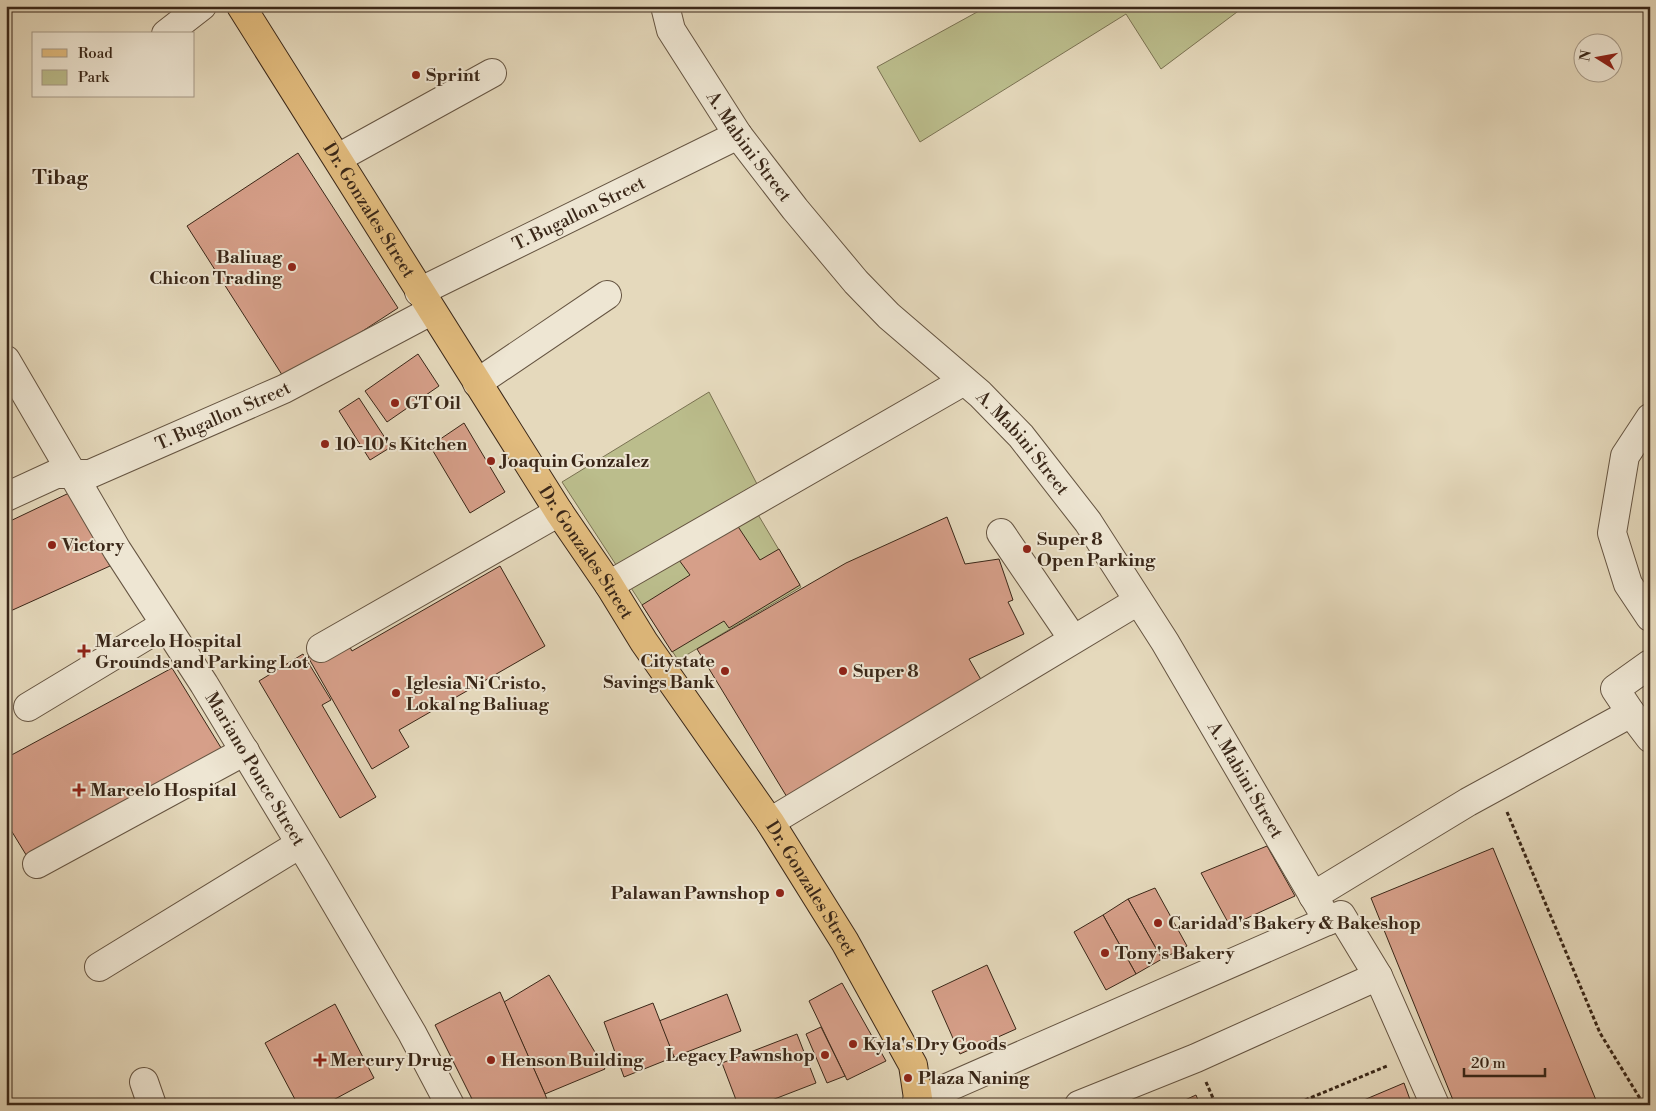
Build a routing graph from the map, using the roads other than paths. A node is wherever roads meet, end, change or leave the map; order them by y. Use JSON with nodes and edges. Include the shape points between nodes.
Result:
{"nodes":[{"id":1,"x":202,"y":6,"type":"edge"},
{"id":2,"x":665,"y":6,"type":"edge"},
{"id":3,"x":248,"y":9,"type":"edge"},
{"id":4,"x":169,"y":32,"type":"edge"},
{"id":5,"x":492,"y":73,"type":"dead end"},
{"id":6,"x":738,"y":135,"type":"junction"},
{"id":7,"x":338,"y":158,"type":"junction"},
{"id":8,"x":607,"y":295,"type":"dead end"},
{"id":9,"x":425,"y":301,"type":"junction"},
{"id":10,"x":6,"y":360,"type":"edge"},
{"id":11,"x":964,"y":382,"type":"junction"},
{"id":12,"x":477,"y":383,"type":"junction"},
{"id":13,"x":1650,"y":418,"type":"edge"},
{"id":14,"x":72,"y":474,"type":"junction"},
{"id":15,"x":6,"y":497,"type":"edge"},
{"id":16,"x":559,"y":512,"type":"junction"},
{"id":17,"x":1001,"y":533,"type":"dead end"},
{"id":18,"x":609,"y":584,"type":"junction"},
{"id":19,"x":1138,"y":601,"type":"junction"},
{"id":20,"x":1650,"y":617,"type":"edge"},
{"id":21,"x":164,"y":625,"type":"junction"},
{"id":22,"x":1073,"y":639,"type":"junction"},
{"id":23,"x":321,"y":648,"type":"dead end"},
{"id":24,"x":1650,"y":664,"type":"edge"},
{"id":25,"x":28,"y":707,"type":"dead end"},
{"id":26,"x":1632,"y":713,"type":"junction"},
{"id":27,"x":1650,"y":738,"type":"edge"},
{"id":28,"x":245,"y":751,"type":"junction"},
{"id":29,"x":770,"y":822,"type":"junction"},
{"id":30,"x":300,"y":844,"type":"junction"},
{"id":31,"x":38,"y":864,"type":"dead end"},
{"id":32,"x":1313,"y":896,"type":"junction"},
{"id":33,"x":1334,"y":918,"type":"junction"},
{"id":34,"x":99,"y":967,"type":"dead end"},
{"id":35,"x":1378,"y":976,"type":"junction"},
{"id":36,"x":916,"y":1104,"type":"edge"},
{"id":37,"x":450,"y":1105,"type":"edge"},
{"id":38,"x":1079,"y":1105,"type":"edge"},
{"id":39,"x":1435,"y":1105,"type":"edge"}],
"edges":[{"from":1,"to":4,"type":"street"},
{"from":2,"to":6,"type":"street","name":"A. Mabini Street","via":[[671,30]]},
{"from":3,"to":7,"type":"main road","name":"Dr. Gonzales Street"},
{"from":5,"to":7,"type":"street"},
{"from":6,"to":9,"type":"street","name":"T. Bugallon Street"},
{"from":6,"to":11,"type":"street","name":"A. Mabini Street","via":[[856,282],[889,316]]},
{"from":7,"to":9,"type":"main road","name":"Dr. Gonzales Street"},
{"from":8,"to":12,"type":"street"},
{"from":9,"to":12,"type":"main road","name":"Dr. Gonzales Street"},
{"from":9,"to":14,"type":"street","name":"T. Bugallon Street","via":[[284,389],[90,474]]},
{"from":10,"to":14,"type":"street","name":"Mariano Ponce Street"},
{"from":11,"to":18,"type":"street"},
{"from":11,"to":19,"type":"street","name":"A. Mabini Street","via":[[1022,436],[1088,522]]},
{"from":12,"to":16,"type":"main road","name":"Dr. Gonzales Street"},
{"from":13,"to":20,"type":"street","via":[[1626,456],[1612,533],[1628,584]]},
{"from":14,"to":15,"type":"street","name":"T. Bugallon Street","via":[[56,474]]},
{"from":14,"to":21,"type":"street","name":"Mariano Ponce Street"},
{"from":16,"to":18,"type":"main road","name":"Dr. Gonzales Street"},
{"from":16,"to":23,"type":"street"},
{"from":17,"to":22,"type":"street"},
{"from":18,"to":29,"type":"main road","name":"Dr. Gonzales Street","via":[[644,642]]},
{"from":19,"to":22,"type":"street"},
{"from":19,"to":32,"type":"street","name":"A. Mabini Street"},
{"from":21,"to":25,"type":"street"},
{"from":21,"to":28,"type":"street","name":"Mariano Ponce Street"},
{"from":22,"to":29,"type":"street"},
{"from":24,"to":26,"type":"street","via":[[1614,689]]},
{"from":26,"to":27,"type":"street"},
{"from":26,"to":32,"type":"street","via":[[1496,787]]},
{"from":28,"to":30,"type":"street","name":"Mariano Ponce Street"},
{"from":28,"to":31,"type":"street"},
{"from":29,"to":36,"type":"main road","name":"Dr. Gonzales Street","via":[[845,942],[914,1065]]},
{"from":30,"to":34,"type":"street"},
{"from":30,"to":37,"type":"street","name":"Mariano Ponce Street","via":[[412,1033]]},
{"from":32,"to":33,"type":"street","name":"A. Mabini Street"},
{"from":33,"to":35,"type":"street","name":"A. Mabini Street"},
{"from":33,"to":36,"type":"street"},
{"from":35,"to":38,"type":"street","via":[[1196,1058]]},
{"from":35,"to":39,"type":"street","name":"A. Mabini Street"}]}
